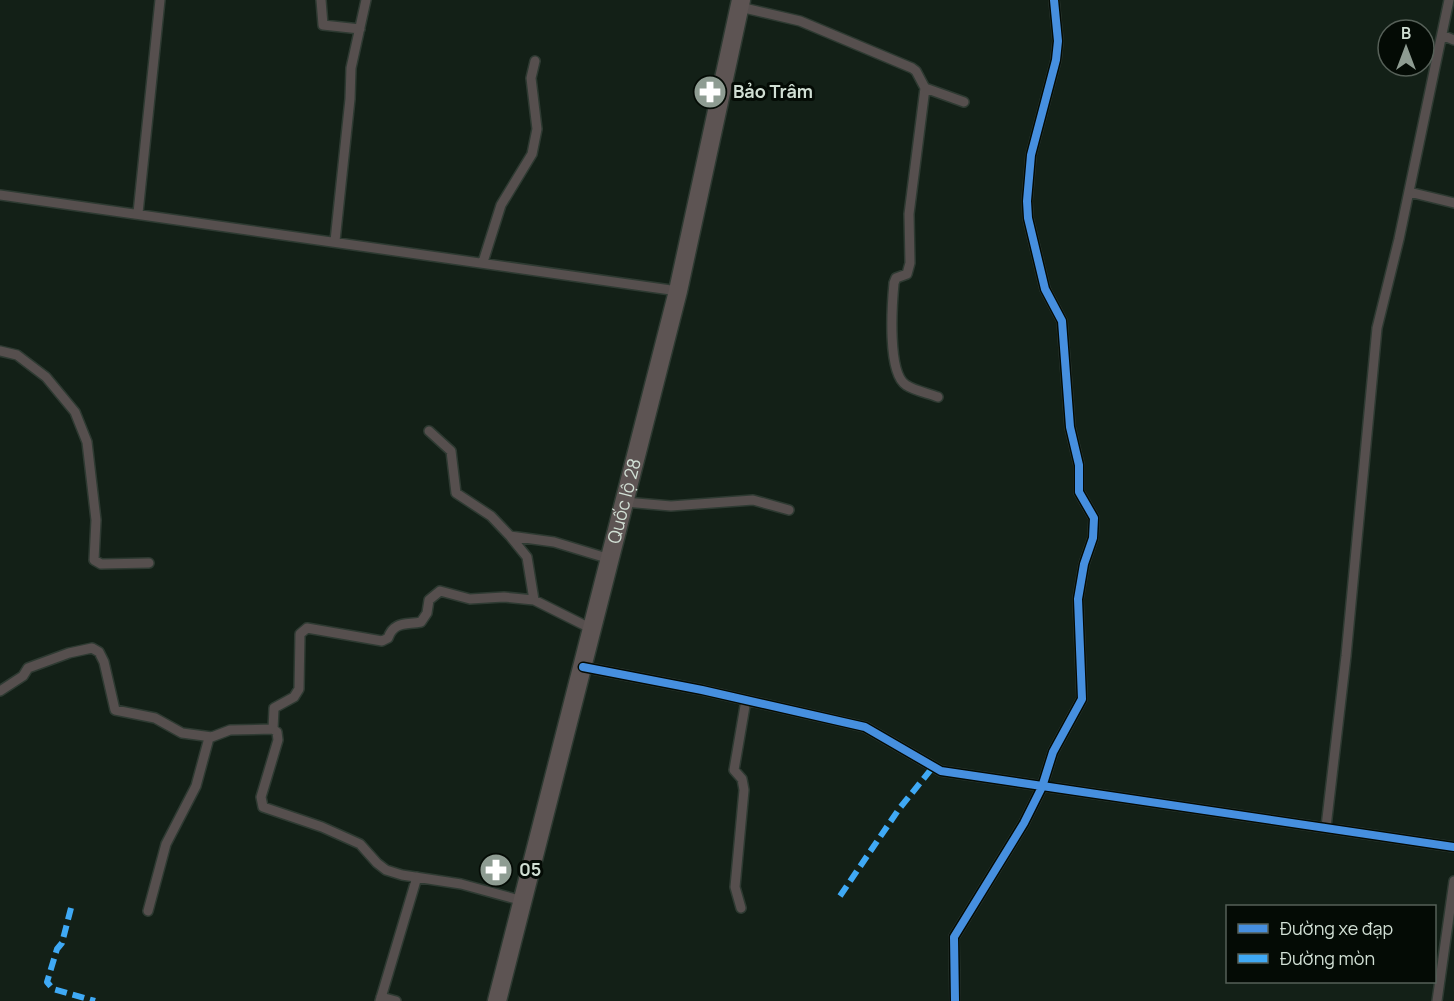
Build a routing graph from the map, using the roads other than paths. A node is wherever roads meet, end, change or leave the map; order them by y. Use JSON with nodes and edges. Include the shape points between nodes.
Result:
{"nodes":[{"id":1,"x":160,"y":0,"type":"edge"},
{"id":2,"x":321,"y":0,"type":"edge"},
{"id":3,"x":366,"y":0,"type":"edge"},
{"id":4,"x":1054,"y":0,"type":"edge"},
{"id":5,"x":1449,"y":0,"type":"edge"},
{"id":6,"x":741,"y":3,"type":"edge"},
{"id":7,"x":360,"y":29,"type":"junction"},
{"id":8,"x":1442,"y":35,"type":"junction"},
{"id":9,"x":1454,"y":40,"type":"edge"},
{"id":10,"x":535,"y":61,"type":"dead end"},
{"id":11,"x":925,"y":88,"type":"junction"},
{"id":12,"x":964,"y":102,"type":"dead end"},
{"id":13,"x":1409,"y":192,"type":"junction"},
{"id":14,"x":0,"y":195,"type":"edge"},
{"id":15,"x":1454,"y":203,"type":"edge"},
{"id":16,"x":138,"y":213,"type":"junction"},
{"id":17,"x":335,"y":240,"type":"junction"},
{"id":18,"x":483,"y":262,"type":"junction"},
{"id":19,"x":678,"y":291,"type":"junction"},
{"id":20,"x":0,"y":351,"type":"edge"},
{"id":21,"x":938,"y":396,"type":"dead end"},
{"id":22,"x":429,"y":431,"type":"dead end"},
{"id":23,"x":625,"y":502,"type":"junction"},
{"id":24,"x":789,"y":510,"type":"dead end"},
{"id":25,"x":510,"y":536,"type":"junction"},
{"id":26,"x":610,"y":559,"type":"junction"},
{"id":27,"x":149,"y":563,"type":"dead end"},
{"id":28,"x":534,"y":600,"type":"junction"},
{"id":29,"x":592,"y":629,"type":"junction"},
{"id":30,"x":583,"y":667,"type":"junction"},
{"id":31,"x":0,"y":691,"type":"edge"},
{"id":32,"x":746,"y":700,"type":"junction"},
{"id":33,"x":273,"y":729,"type":"junction"},
{"id":34,"x":212,"y":737,"type":"junction"},
{"id":35,"x":1042,"y":787,"type":"junction"},
{"id":36,"x":1326,"y":827,"type":"junction"},
{"id":37,"x":1454,"y":847,"type":"edge"},
{"id":38,"x":417,"y":877,"type":"junction"},
{"id":39,"x":1454,"y":881,"type":"edge"},
{"id":40,"x":523,"y":901,"type":"junction"},
{"id":41,"x":741,"y":908,"type":"dead end"},
{"id":42,"x":148,"y":911,"type":"dead end"},
{"id":43,"x":380,"y":999,"type":"edge"},
{"id":44,"x":396,"y":1001,"type":"edge"},
{"id":45,"x":497,"y":1001,"type":"edge"},
{"id":46,"x":955,"y":1001,"type":"edge"},
{"id":47,"x":1437,"y":1001,"type":"edge"}],
"edges":[{"from":1,"to":16,"type":"street"},
{"from":2,"to":7,"type":"street","via":[[323,25]]},
{"from":3,"to":7,"type":"street"},
{"from":4,"to":35,"type":"street","via":[[1056,60],[1031,155],[1028,218],[1045,289],[1062,321],[1079,492],[1093,512],[1095,526],[1078,599],[1082,699],[1053,752]]},
{"from":5,"to":8,"type":"street"},
{"from":6,"to":11,"type":"street","via":[[800,21],[912,68]]},
{"from":6,"to":19,"type":"highway","name":"Quốc lộ 28"},
{"from":7,"to":17,"type":"street","via":[[350,75]]},
{"from":8,"to":9,"type":"street"},
{"from":8,"to":13,"type":"street"},
{"from":10,"to":18,"type":"street","via":[[531,78],[537,129],[532,154],[501,205]]},
{"from":11,"to":12,"type":"street"},
{"from":11,"to":21,"type":"street","via":[[909,214],[910,263],[907,274],[894,283],[893,351],[901,381]]},
{"from":13,"to":15,"type":"street"},
{"from":13,"to":36,"type":"street","via":[[1376,340]]},
{"from":14,"to":16,"type":"street"},
{"from":16,"to":17,"type":"street"},
{"from":17,"to":18,"type":"street"},
{"from":18,"to":19,"type":"street"},
{"from":19,"to":23,"type":"highway","name":"Quốc lộ 28"},
{"from":20,"to":27,"type":"street","via":[[12,352],[46,377],[75,412],[87,442],[96,520],[94,561]]},
{"from":22,"to":25,"type":"street","via":[[451,451],[456,493],[491,516]]},
{"from":23,"to":24,"type":"street","via":[[671,506],[753,500]]},
{"from":23,"to":26,"type":"highway","name":"Quốc lộ 28"},
{"from":25,"to":26,"type":"street","via":[[554,542]]},
{"from":25,"to":28,"type":"street","via":[[527,557]]},
{"from":26,"to":29,"type":"highway","name":"Quốc lộ 28"},
{"from":28,"to":29,"type":"street"},
{"from":28,"to":33,"type":"street","via":[[462,599],[440,591],[429,600],[422,622],[399,624],[382,641],[307,628],[300,634],[299,689],[294,697],[274,708]]},
{"from":29,"to":30,"type":"highway","name":"Quốc lộ 28"},
{"from":30,"to":32,"type":"street"},
{"from":30,"to":40,"type":"highway","name":"Quốc lộ 28"},
{"from":31,"to":34,"type":"street","via":[[23,676],[28,668],[92,648],[104,662],[115,710],[155,718],[182,733]]},
{"from":32,"to":35,"type":"street","via":[[865,727],[941,771]]},
{"from":32,"to":41,"type":"street","via":[[734,770],[742,779],[744,790],[735,887]]},
{"from":33,"to":34,"type":"street","via":[[230,730]]},
{"from":33,"to":38,"type":"street","via":[[278,740],[261,797],[263,807],[349,838],[364,846],[382,867]]},
{"from":34,"to":42,"type":"street","via":[[196,786],[166,844]]},
{"from":35,"to":36,"type":"street"},
{"from":35,"to":46,"type":"street","via":[[954,937]]},
{"from":36,"to":37,"type":"street"},
{"from":38,"to":40,"type":"street"},
{"from":38,"to":43,"type":"street"},
{"from":39,"to":47,"type":"street"},
{"from":40,"to":45,"type":"highway","name":"Quốc lộ 28"},
{"from":43,"to":44,"type":"street"}]}
